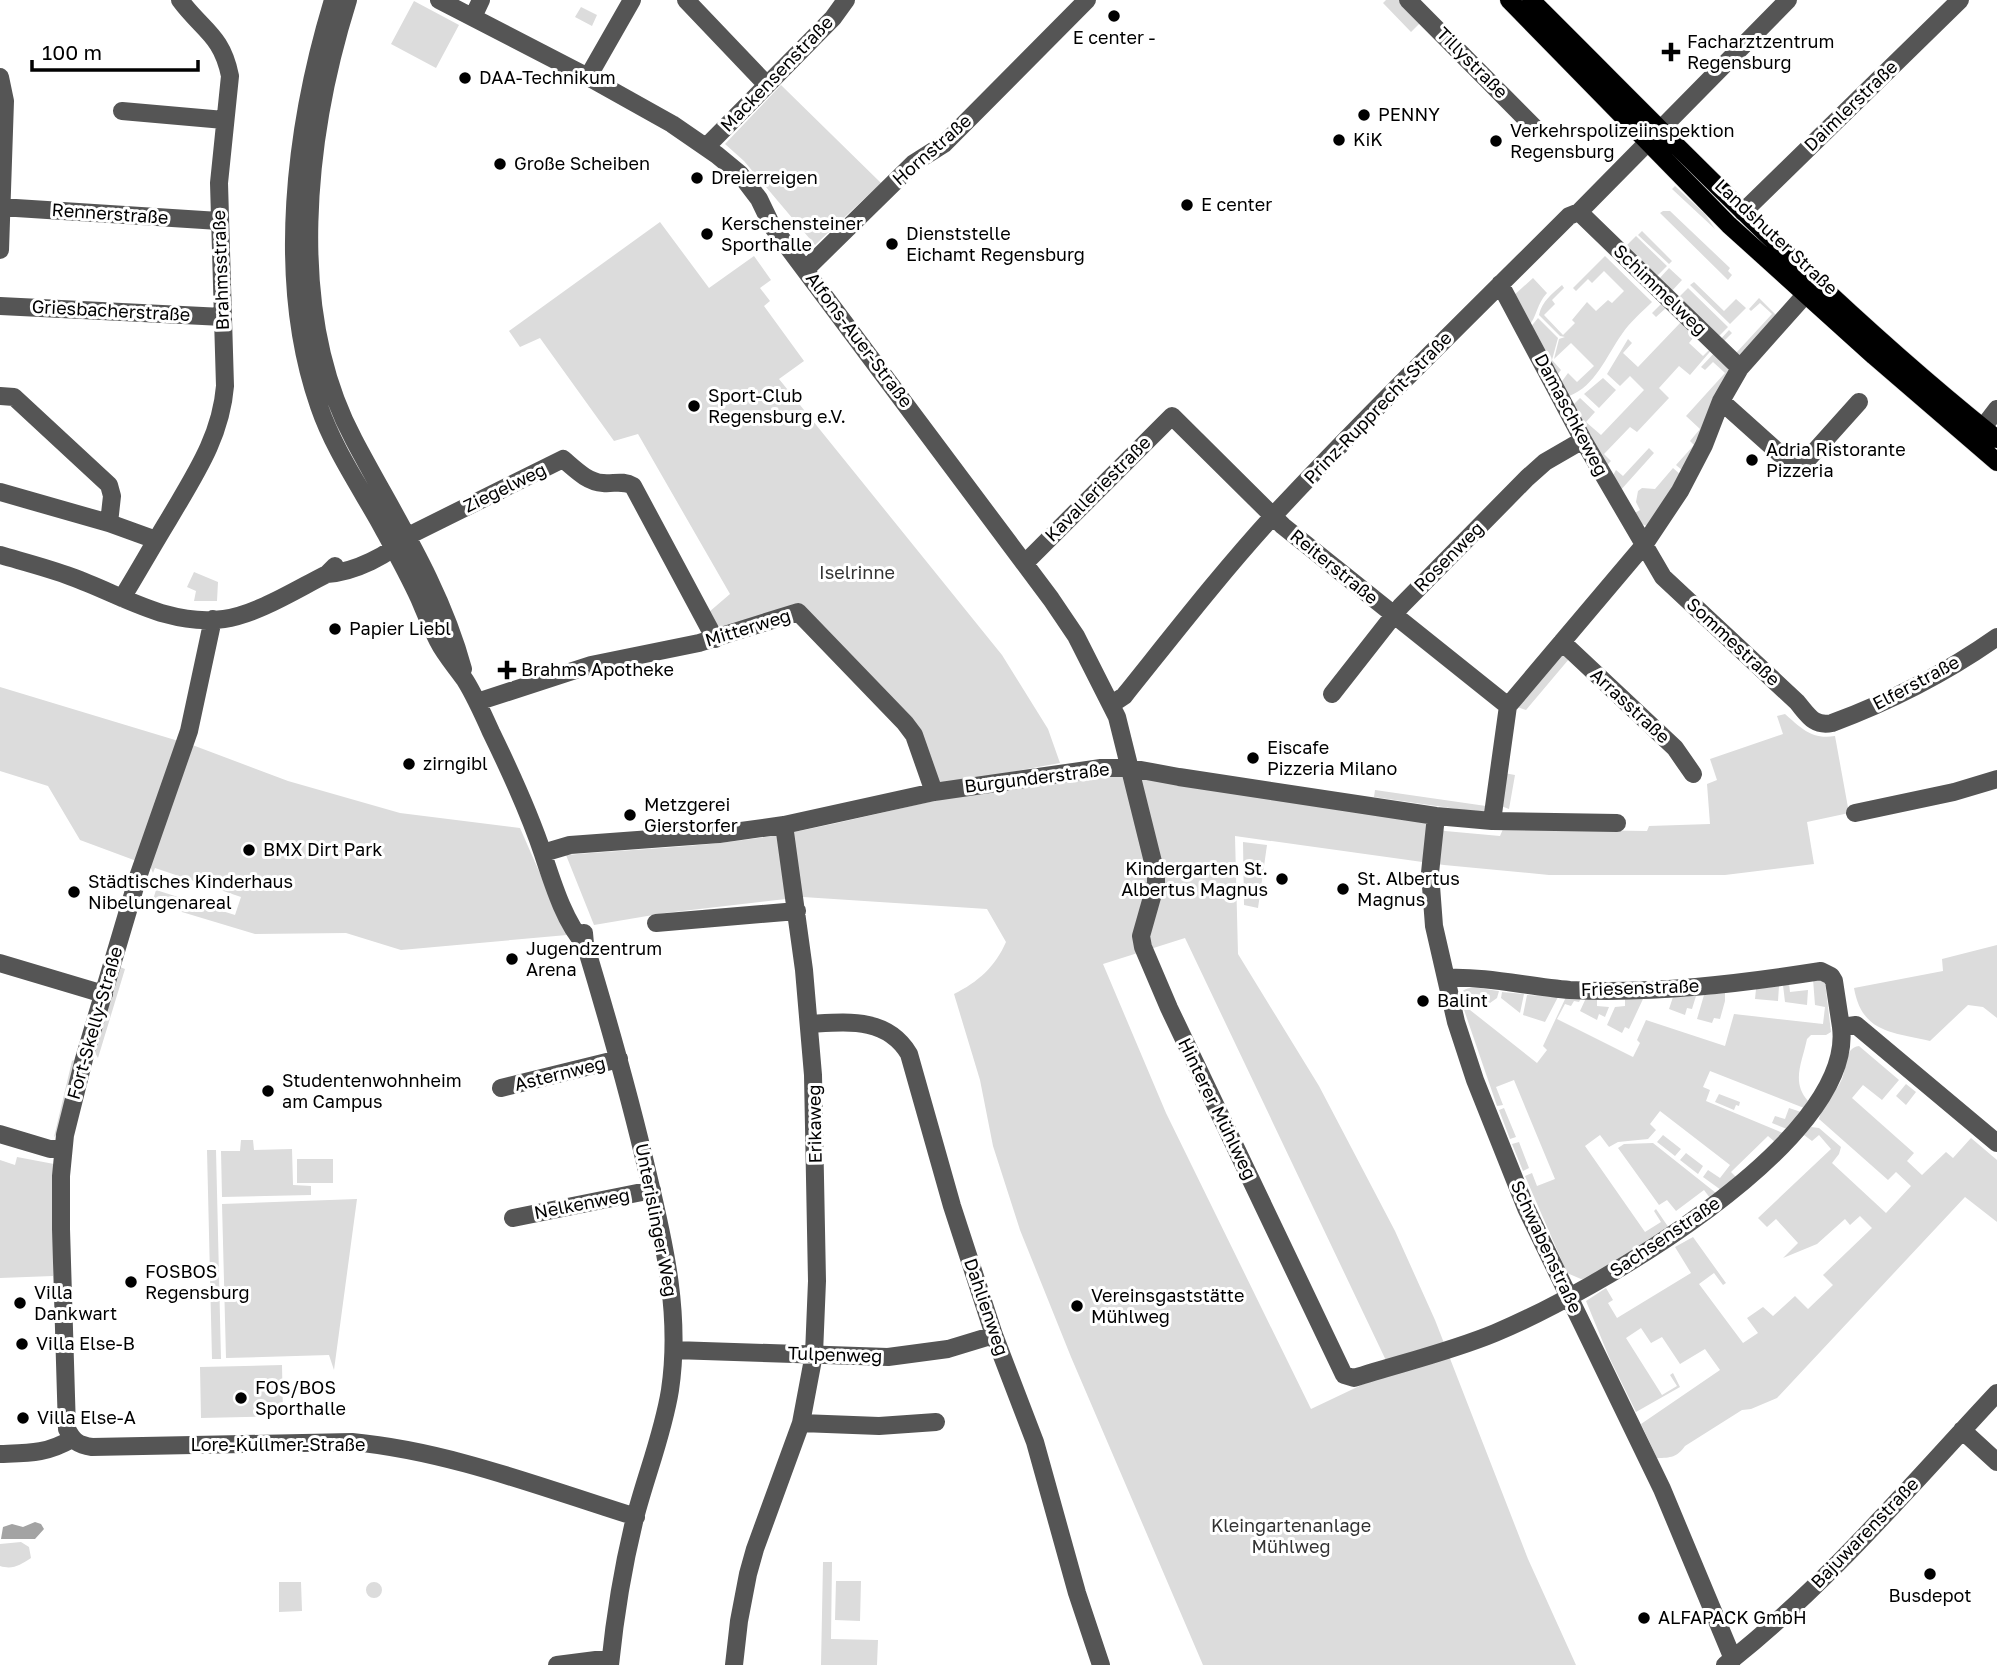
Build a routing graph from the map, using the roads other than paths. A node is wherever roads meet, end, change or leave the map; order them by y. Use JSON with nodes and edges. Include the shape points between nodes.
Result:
{"nodes":[{"id":1,"x":180,"y":0,"type":"edge"},
{"id":2,"x":333,"y":0,"type":"edge"},
{"id":3,"x":348,"y":0,"type":"edge"},
{"id":4,"x":439,"y":0,"type":"edge"},
{"id":5,"x":481,"y":0,"type":"edge"},
{"id":6,"x":632,"y":0,"type":"edge"},
{"id":7,"x":686,"y":0,"type":"edge"},
{"id":8,"x":846,"y":0,"type":"edge"},
{"id":9,"x":1087,"y":0,"type":"edge"},
{"id":10,"x":1408,"y":0,"type":"edge"},
{"id":11,"x":1509,"y":0,"type":"edge"},
{"id":12,"x":1531,"y":0,"type":"edge"},
{"id":13,"x":1788,"y":0,"type":"edge"},
{"id":14,"x":1960,"y":0,"type":"edge"},
{"id":15,"x":472,"y":18,"type":"junction"},
{"id":16,"x":0,"y":77,"type":"edge"},
{"id":17,"x":588,"y":77,"type":"junction"},
{"id":18,"x":767,"y":85,"type":"junction"},
{"id":19,"x":3,"y":101,"type":"edge"},
{"id":20,"x":122,"y":111,"type":"dead end"},
{"id":21,"x":225,"y":120,"type":"junction"},
{"id":22,"x":1534,"y":127,"type":"dead end"},
{"id":23,"x":1655,"y":135,"type":"junction"},
{"id":24,"x":706,"y":147,"type":"junction"},
{"id":25,"x":0,"y":207,"type":"edge"},
{"id":26,"x":1579,"y":212,"type":"junction"},
{"id":27,"x":1743,"y":212,"type":"junction"},
{"id":28,"x":219,"y":221,"type":"junction"},
{"id":29,"x":0,"y":250,"type":"edge"},
{"id":30,"x":806,"y":269,"type":"junction"},
{"id":31,"x":1500,"y":284,"type":"junction"},
{"id":32,"x":1805,"y":295,"type":"junction"},
{"id":33,"x":0,"y":306,"type":"edge"},
{"id":34,"x":223,"y":317,"type":"junction"},
{"id":35,"x":1740,"y":368,"type":"junction"},
{"id":36,"x":0,"y":396,"type":"edge"},
{"id":37,"x":1721,"y":401,"type":"junction"},
{"id":38,"x":1859,"y":402,"type":"dead end"},
{"id":39,"x":1997,"y":409,"type":"edge"},
{"id":40,"x":1172,"y":416,"type":"joint"},
{"id":41,"x":1984,"y":436,"type":"edge"},
{"id":42,"x":1583,"y":440,"type":"junction"},
{"id":43,"x":1997,"y":462,"type":"edge"},
{"id":44,"x":0,"y":492,"type":"edge"},
{"id":45,"x":1273,"y":516,"type":"junction"},
{"id":46,"x":109,"y":523,"type":"junction"},
{"id":47,"x":408,"y":536,"type":"junction"},
{"id":48,"x":156,"y":540,"type":"junction"},
{"id":49,"x":391,"y":543,"type":"junction"},
{"id":50,"x":1644,"y":545,"type":"junction"},
{"id":51,"x":0,"y":555,"type":"edge"},
{"id":52,"x":1025,"y":563,"type":"junction"},
{"id":53,"x":122,"y":598,"type":"junction"},
{"id":54,"x":1394,"y":615,"type":"junction"},
{"id":55,"x":213,"y":619,"type":"junction"},
{"id":56,"x":1997,"y":637,"type":"edge"},
{"id":57,"x":715,"y":639,"type":"junction"},
{"id":58,"x":1562,"y":642,"type":"junction"},
{"id":59,"x":466,"y":682,"type":"junction"},
{"id":60,"x":1332,"y":694,"type":"dead end"},
{"id":61,"x":477,"y":702,"type":"junction"},
{"id":62,"x":1112,"y":704,"type":"junction"},
{"id":63,"x":1508,"y":706,"type":"junction"},
{"id":64,"x":1832,"y":723,"type":"joint"},
{"id":65,"x":1130,"y":768,"type":"junction"},
{"id":66,"x":1693,"y":775,"type":"dead end"},
{"id":67,"x":1997,"y":779,"type":"edge"},
{"id":68,"x":934,"y":792,"type":"junction"},
{"id":69,"x":1855,"y":813,"type":"dead end"},
{"id":70,"x":1436,"y":816,"type":"junction"},
{"id":71,"x":1492,"y":821,"type":"junction"},
{"id":72,"x":1617,"y":823,"type":"dead end"},
{"id":73,"x":783,"y":825,"type":"junction"},
{"id":74,"x":542,"y":853,"type":"junction"},
{"id":75,"x":797,"y":911,"type":"junction"},
{"id":76,"x":656,"y":923,"type":"dead end"},
{"id":77,"x":0,"y":963,"type":"edge"},
{"id":78,"x":1831,"y":976,"type":"joint"},
{"id":79,"x":1447,"y":978,"type":"junction"},
{"id":80,"x":104,"y":994,"type":"junction"},
{"id":81,"x":810,"y":1024,"type":"junction"},
{"id":82,"x":1841,"y":1027,"type":"junction"},
{"id":83,"x":619,"y":1059,"type":"junction"},
{"id":84,"x":501,"y":1088,"type":"dead end"},
{"id":85,"x":0,"y":1134,"type":"edge"},
{"id":86,"x":1997,"y":1143,"type":"edge"},
{"id":87,"x":62,"y":1149,"type":"junction"},
{"id":88,"x":652,"y":1190,"type":"junction"},
{"id":89,"x":513,"y":1218,"type":"dead end"},
{"id":90,"x":1569,"y":1299,"type":"junction"},
{"id":91,"x":994,"y":1335,"type":"junction"},
{"id":92,"x":674,"y":1350,"type":"junction"},
{"id":93,"x":814,"y":1354,"type":"junction"},
{"id":94,"x":1409,"y":1362,"type":"joint"},
{"id":95,"x":1997,"y":1393,"type":"edge"},
{"id":96,"x":936,"y":1422,"type":"dead end"},
{"id":97,"x":801,"y":1423,"type":"junction"},
{"id":98,"x":1962,"y":1430,"type":"junction"},
{"id":99,"x":72,"y":1439,"type":"junction"},
{"id":100,"x":0,"y":1454,"type":"edge"},
{"id":101,"x":1997,"y":1462,"type":"edge"},
{"id":102,"x":636,"y":1517,"type":"junction"},
{"id":103,"x":1729,"y":1662,"type":"edge"},
{"id":104,"x":610,"y":1663,"type":"edge"},
{"id":105,"x":557,"y":1665,"type":"edge"},
{"id":106,"x":734,"y":1665,"type":"edge"},
{"id":107,"x":1101,"y":1665,"type":"edge"}],
"edges":[{"from":1,"to":21,"type":"street","name":"Brahmsstraße","via":[[215,37],[227,61],[230,76]]},
{"from":2,"to":49,"type":"street","via":[[311,86],[299,161],[295,216],[299,318],[318,405],[332,439]]},
{"from":3,"to":47,"type":"street","via":[[313,161],[310,270],[315,316],[335,399]]},
{"from":4,"to":15,"type":"street","name":"Alfons-Auer-Straße"},
{"from":5,"to":15,"type":"street"},
{"from":6,"to":17,"type":"street"},
{"from":7,"to":18,"type":"street"},
{"from":8,"to":18,"type":"street","name":"Mackensenstraße"},
{"from":9,"to":30,"type":"street","name":"Hornstraße","via":[[944,144],[914,163]]},
{"from":10,"to":22,"type":"street","name":"Tillystraße"},
{"from":11,"to":23,"type":"main road","name":"Landshuter Straße"},
{"from":12,"to":23,"type":"main road","name":"Landshuter Straße"},
{"from":13,"to":23,"type":"street","name":"Prinz-Rupprecht-Straße"},
{"from":14,"to":27,"type":"street","name":"Daimlerstraße"},
{"from":15,"to":17,"type":"street","name":"Alfons-Auer-Straße"},
{"from":16,"to":19,"type":"street"},
{"from":17,"to":24,"type":"street","name":"Alfons-Auer-Straße"},
{"from":18,"to":24,"type":"street","name":"Mackensenstraße"},
{"from":19,"to":25,"type":"street"},
{"from":20,"to":21,"type":"street"},
{"from":21,"to":28,"type":"street","name":"Brahmsstraße"},
{"from":23,"to":26,"type":"street","name":"Prinz-Rupprecht-Straße"},
{"from":23,"to":27,"type":"main road","name":"Landshuter Straße"},
{"from":23,"to":32,"type":"main road","name":"Landshuter Straße","via":[[1729,225]]},
{"from":24,"to":30,"type":"street","name":"Alfons-Auer-Straße","via":[[740,174]]},
{"from":25,"to":28,"type":"street","name":"Rennerstraße"},
{"from":25,"to":29,"type":"street"},
{"from":26,"to":31,"type":"street","name":"Prinz-Rupprecht-Straße","via":[[1569,216]]},
{"from":26,"to":35,"type":"street","name":"Schimmelweg"},
{"from":27,"to":41,"type":"main road","name":"Landshuter Straße"},
{"from":28,"to":34,"type":"street","name":"Brahmsstraße"},
{"from":30,"to":52,"type":"street","name":"Alfons-Auer-Straße"},
{"from":31,"to":42,"type":"street","name":"Damaschkeweg"},
{"from":31,"to":45,"type":"street","name":"Prinz-Rupprecht-Straße"},
{"from":32,"to":35,"type":"street"},
{"from":32,"to":41,"type":"main road","name":"Landshuter Straße"},
{"from":33,"to":34,"type":"street","name":"Griesbacherstraße"},
{"from":34,"to":48,"type":"street","name":"Brahmsstraße","via":[[225,386],[220,418],[205,459]]},
{"from":35,"to":37,"type":"street"},
{"from":36,"to":46,"type":"street","via":[[14,397],[109,485],[113,496]]},
{"from":37,"to":38,"type":"street","via":[[1798,470]]},
{"from":37,"to":50,"type":"street","via":[[1686,479]]},
{"from":39,"to":41,"type":"street"},
{"from":40,"to":45,"type":"street","name":"Reiterstraße"},
{"from":40,"to":52,"type":"street","name":"Kavalleriestraße"},
{"from":41,"to":43,"type":"main road","name":"Landshuter Straße"},
{"from":42,"to":50,"type":"street","name":"Damaschkeweg"},
{"from":42,"to":54,"type":"street","name":"Rosenweg","via":[[1527,478]]},
{"from":44,"to":46,"type":"street"},
{"from":45,"to":54,"type":"street","name":"Reiterstraße"},
{"from":45,"to":62,"type":"street","name":"Prinz-Rupprecht-Straße","via":[[1124,696]]},
{"from":46,"to":48,"type":"street"},
{"from":47,"to":49,"type":"street"},
{"from":47,"to":57,"type":"street","name":"Ziegelweg","via":[[563,459],[587,479],[632,486]]},
{"from":47,"to":59,"type":"street","via":[[453,632]]},
{"from":48,"to":53,"type":"street","name":"Brahmsstraße"},
{"from":49,"to":55,"type":"street","via":[[340,573],[327,574],[230,618]]},
{"from":49,"to":59,"type":"street","via":[[438,642]]},
{"from":50,"to":58,"type":"street"},
{"from":50,"to":64,"type":"street","name":"Sommestraße","via":[[1663,577],[1816,723]]},
{"from":51,"to":53,"type":"street","via":[[71,576]]},
{"from":52,"to":62,"type":"street","name":"Alfons-Auer-Straße","via":[[1076,636]]},
{"from":53,"to":55,"type":"street","via":[[171,617]]},
{"from":54,"to":60,"type":"street","name":"Rosenweg"},
{"from":54,"to":63,"type":"street","name":"Reiterstraße"},
{"from":55,"to":80,"type":"street","name":"Fort-Skelly-Straße","via":[[189,731],[138,877]]},
{"from":56,"to":64,"type":"street","name":"Elferstraße","via":[[1917,686]]},
{"from":57,"to":61,"type":"street","name":"Mitterweg","via":[[607,660]]},
{"from":57,"to":68,"type":"street","name":"Mitterweg","via":[[798,612],[905,723]]},
{"from":58,"to":63,"type":"street"},
{"from":58,"to":66,"type":"street","name":"Arrasstraße","via":[[1675,748]]},
{"from":59,"to":61,"type":"street","name":"Unterislinger Weg"},
{"from":61,"to":74,"type":"street","name":"Unterislinger Weg"},
{"from":62,"to":65,"type":"street","name":"Alfons-Auer-Straße"},
{"from":63,"to":71,"type":"street"},
{"from":65,"to":68,"type":"street","name":"Burgunderstraße","via":[[1077,770]]},
{"from":65,"to":70,"type":"street","name":"Burgunderstraße"},
{"from":65,"to":94,"type":"street","name":"Hinterer Mühlweg","via":[[1156,874],[1140,936],[1169,1008],[1344,1375],[1354,1378]]},
{"from":67,"to":69,"type":"street"},
{"from":68,"to":73,"type":"street","name":"Burgunderstraße"},
{"from":70,"to":71,"type":"street","name":"Burgunderstraße"},
{"from":70,"to":79,"type":"street","name":"Schwabenstraße","via":[[1431,904]]},
{"from":71,"to":72,"type":"street","name":"Burgunderstraße"},
{"from":73,"to":74,"type":"street","name":"Burgunderstraße","via":[[570,845]]},
{"from":73,"to":75,"type":"street","name":"Erikaweg"},
{"from":74,"to":83,"type":"street","name":"Unterislinger Weg","via":[[556,869],[583,930]]},
{"from":75,"to":76,"type":"street"},
{"from":75,"to":81,"type":"street","name":"Erikaweg"},
{"from":77,"to":80,"type":"street"},
{"from":78,"to":79,"type":"street","name":"Friesenstraße","via":[[1821,971],[1728,984],[1612,991]]},
{"from":78,"to":82,"type":"street","name":"Sachsenstraße"},
{"from":79,"to":90,"type":"street","name":"Schwabenstraße","via":[[1456,1022],[1488,1114]]},
{"from":80,"to":87,"type":"street","name":"Fort-Skelly-Straße"},
{"from":81,"to":91,"type":"street","name":"Dahlienweg","via":[[876,1026],[903,1043]]},
{"from":81,"to":93,"type":"street","name":"Erikaweg","via":[[817,1218]]},
{"from":82,"to":86,"type":"street","via":[[1856,1025]]},
{"from":82,"to":90,"type":"street","name":"Sachsenstraße","via":[[1828,1086],[1784,1145],[1688,1224]]},
{"from":83,"to":84,"type":"street","name":"Asternweg"},
{"from":83,"to":88,"type":"street","name":"Unterislinger Weg"},
{"from":85,"to":87,"type":"street"},
{"from":87,"to":99,"type":"street","name":"Fort-Skelly-Straße","via":[[65,1415]]},
{"from":88,"to":89,"type":"street","name":"Nelkenweg"},
{"from":88,"to":92,"type":"street","name":"Unterislinger Weg","via":[[670,1275]]},
{"from":90,"to":94,"type":"street","name":"Sachsenstraße","via":[[1494,1334]]},
{"from":90,"to":103,"type":"street","name":"Schwabenstraße","via":[[1662,1489]]},
{"from":91,"to":93,"type":"street","name":"Tulpenweg","via":[[948,1349],[888,1357]]},
{"from":91,"to":107,"type":"street","name":"Dahlienweg","via":[[1035,1442]]},
{"from":92,"to":93,"type":"street","name":"Tulpenweg"},
{"from":92,"to":102,"type":"street","name":"Unterislinger Weg","via":[[665,1413]]},
{"from":93,"to":97,"type":"street","name":"Erikaweg"},
{"from":95,"to":98,"type":"street","name":"Bajuwarenstraße"},
{"from":96,"to":97,"type":"street","via":[[879,1426]]},
{"from":97,"to":106,"type":"street","name":"Erikaweg","via":[[755,1549],[738,1620]]},
{"from":98,"to":101,"type":"street"},
{"from":98,"to":103,"type":"street","name":"Bajuwarenstraße","via":[[1828,1574]]},
{"from":99,"to":100,"type":"street","via":[[41,1453]]},
{"from":99,"to":102,"type":"street","name":"Lore-Kullmer-Straße","via":[[80,1446],[92,1447],[352,1442],[388,1446],[436,1455]]},
{"from":102,"to":104,"type":"street","name":"Unterislinger Weg"},
{"from":104,"to":105,"type":"street","via":[[587,1660]]}]}
